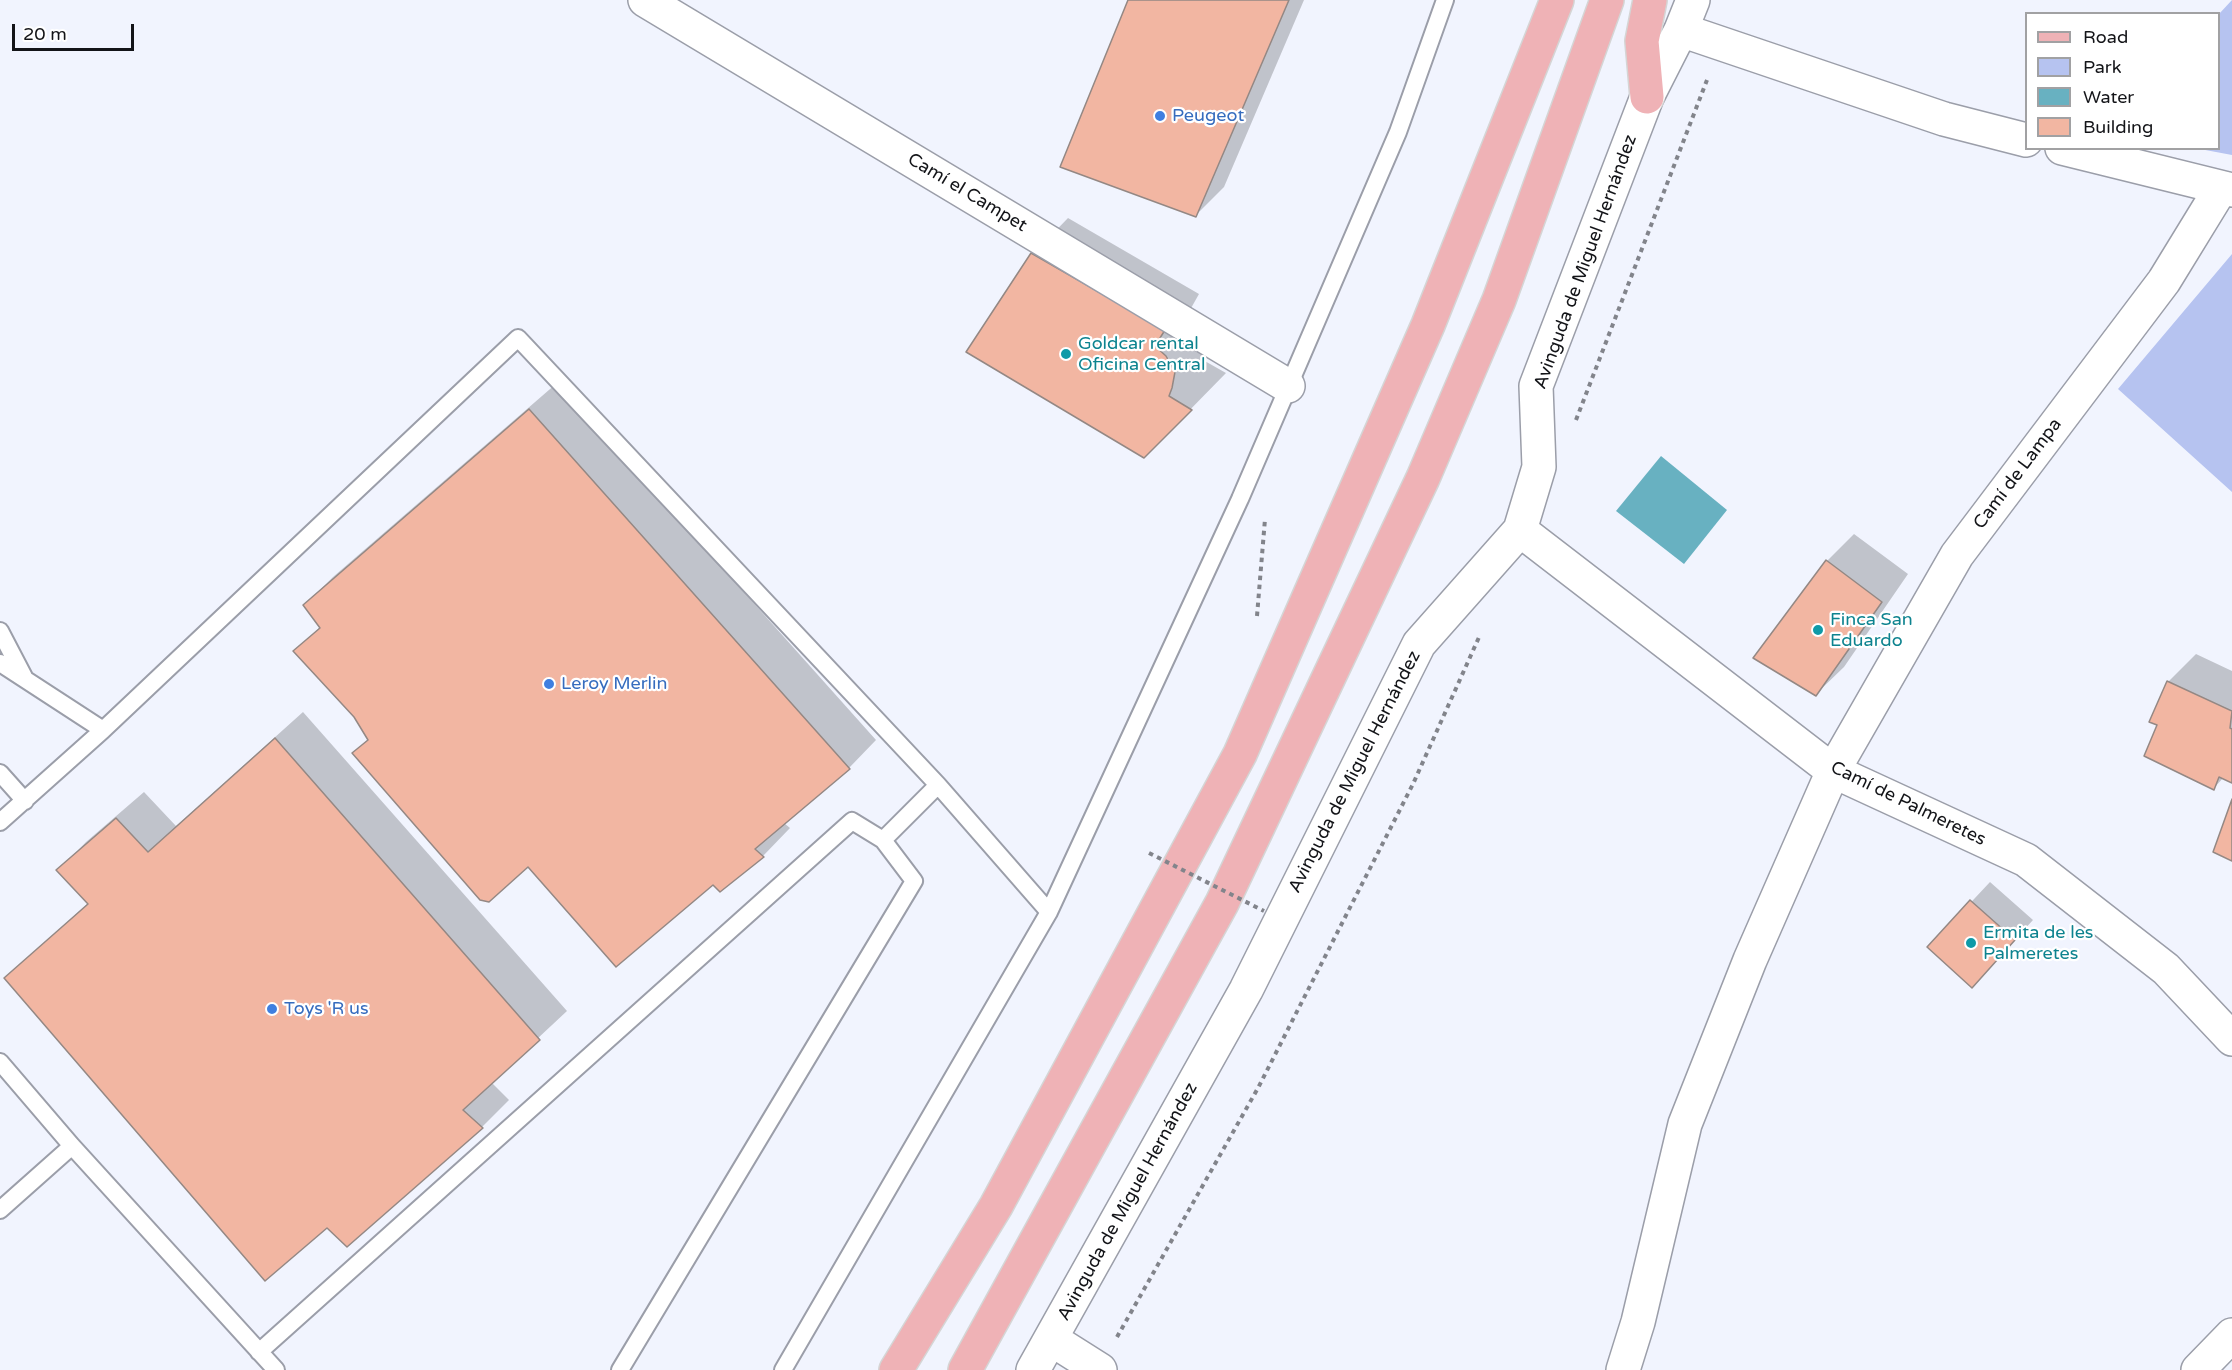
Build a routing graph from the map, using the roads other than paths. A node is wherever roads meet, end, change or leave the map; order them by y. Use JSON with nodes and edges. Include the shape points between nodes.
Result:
{"nodes":[{"id":1,"x":645,"y":0,"type":"edge"},
{"id":2,"x":1445,"y":0,"type":"edge"},
{"id":3,"x":1557,"y":0,"type":"edge"},
{"id":4,"x":1607,"y":0,"type":"edge"},
{"id":5,"x":1650,"y":0,"type":"edge"},
{"id":6,"x":1693,"y":0,"type":"edge"},
{"id":7,"x":1681,"y":30,"type":"junction"},
{"id":8,"x":1647,"y":97,"type":"junction"},
{"id":9,"x":2025,"y":140,"type":"edge"},
{"id":10,"x":2070,"y":150,"type":"edge"},
{"id":11,"x":2227,"y":189,"type":"edge"},
{"id":12,"x":1288,"y":386,"type":"junction"},
{"id":13,"x":1520,"y":530,"type":"junction"},
{"id":14,"x":0,"y":631,"type":"edge"},
{"id":15,"x":0,"y":663,"type":"edge"},
{"id":16,"x":25,"y":678,"type":"junction"},
{"id":17,"x":103,"y":730,"type":"junction"},
{"id":18,"x":1833,"y":771,"type":"junction"},
{"id":19,"x":0,"y":773,"type":"edge"},
{"id":20,"x":938,"y":785,"type":"junction"},
{"id":21,"x":25,"y":801,"type":"junction"},
{"id":22,"x":0,"y":822,"type":"edge"},
{"id":23,"x":883,"y":840,"type":"junction"},
{"id":24,"x":1049,"y":912,"type":"junction"},
{"id":25,"x":2232,"y":1040,"type":"edge"},
{"id":26,"x":0,"y":1062,"type":"edge"},
{"id":27,"x":72,"y":1146,"type":"junction"},
{"id":28,"x":0,"y":1210,"type":"edge"},
{"id":29,"x":2232,"y":1335,"type":"edge"},
{"id":30,"x":1052,"y":1339,"type":"junction"},
{"id":31,"x":259,"y":1352,"type":"junction"},
{"id":32,"x":276,"y":1370,"type":"edge"},
{"id":33,"x":620,"y":1370,"type":"edge"},
{"id":34,"x":783,"y":1370,"type":"edge"},
{"id":35,"x":896,"y":1370,"type":"edge"},
{"id":36,"x":965,"y":1370,"type":"edge"},
{"id":37,"x":1033,"y":1370,"type":"edge"},
{"id":38,"x":1100,"y":1370,"type":"edge"},
{"id":39,"x":1623,"y":1370,"type":"edge"},
{"id":40,"x":2198,"y":1370,"type":"edge"}],
"edges":[{"from":1,"to":12,"type":"street","name":"Camí el Campet"},
{"from":2,"to":12,"type":"lane","via":[[1398,132]]},
{"from":3,"to":35,"type":"main road","via":[[1428,325],[1240,754],[996,1206]]},
{"from":4,"to":36,"type":"main road","via":[[1499,300],[1413,500],[1222,903]]},
{"from":5,"to":8,"type":"main road","via":[[1642,41]]},
{"from":6,"to":7,"type":"street","name":"Avinguda de Miguel Hernández"},
{"from":7,"to":8,"type":"street","name":"Avinguda de Miguel Hernández"},
{"from":7,"to":9,"type":"street","via":[[1944,119]]},
{"from":8,"to":13,"type":"street","name":"Avinguda de Miguel Hernández","via":[[1536,386],[1539,467]]},
{"from":10,"to":11,"type":"street"},
{"from":11,"to":18,"type":"street","name":"Camí de Lampa","via":[[2164,281],[1957,555]]},
{"from":12,"to":24,"type":"lane","via":[[1240,499]]},
{"from":13,"to":18,"type":"street","name":"Camí de Palmeretes"},
{"from":13,"to":30,"type":"street","name":"Avinguda de Miguel Hernández","via":[[1419,644],[1246,990]]},
{"from":14,"to":16,"type":"lane"},
{"from":15,"to":16,"type":"lane"},
{"from":16,"to":17,"type":"lane"},
{"from":17,"to":20,"type":"lane","via":[[518,339]]},
{"from":17,"to":21,"type":"lane"},
{"from":18,"to":25,"type":"street","name":"Camí de Palmeretes","via":[[2026,860],[2166,969]]},
{"from":18,"to":39,"type":"street","name":"Camí de Lampa","via":[[1750,960],[1685,1124]]},
{"from":19,"to":21,"type":"lane"},
{"from":20,"to":23,"type":"lane"},
{"from":20,"to":24,"type":"lane"},
{"from":21,"to":22,"type":"lane"},
{"from":23,"to":31,"type":"lane","via":[[852,821]]},
{"from":23,"to":33,"type":"lane","via":[[914,881]]},
{"from":24,"to":34,"type":"lane"},
{"from":26,"to":27,"type":"lane"},
{"from":27,"to":28,"type":"lane"},
{"from":27,"to":31,"type":"lane"},
{"from":29,"to":40,"type":"street"},
{"from":30,"to":37,"type":"street","name":"Avinguda de Miguel Hernández"},
{"from":30,"to":38,"type":"street"},
{"from":31,"to":32,"type":"lane"}]}
